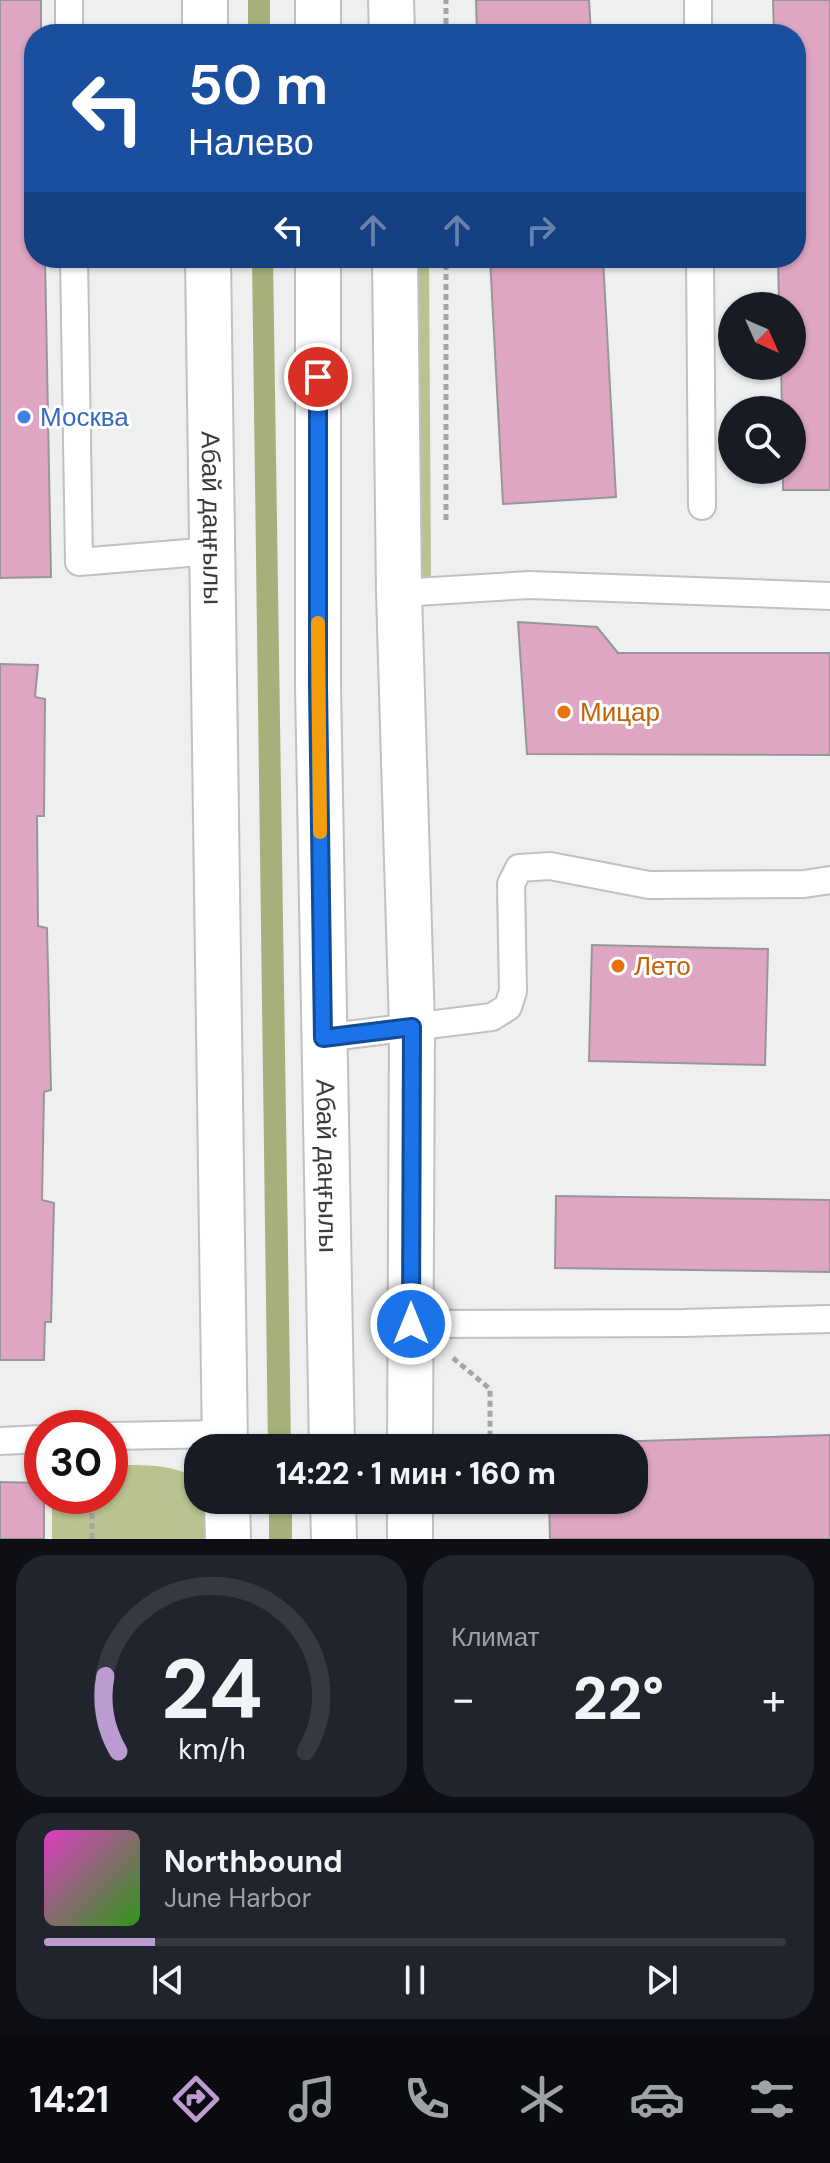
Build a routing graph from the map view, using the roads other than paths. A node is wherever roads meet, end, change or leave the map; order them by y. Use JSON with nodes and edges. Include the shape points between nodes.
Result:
{"nodes":[{"id":1,"x":69,"y":0,"type":"edge"},
{"id":2,"x":205,"y":0,"type":"edge"},
{"id":3,"x":318,"y":0,"type":"edge"},
{"id":4,"x":391,"y":0,"type":"edge"},
{"id":5,"x":698,"y":0,"type":"edge"},
{"id":6,"x":69,"y":24,"type":"edge"},
{"id":7,"x":205,"y":24,"type":"edge"},
{"id":8,"x":318,"y":24,"type":"edge"},
{"id":9,"x":392,"y":24,"type":"edge"},
{"id":10,"x":698,"y":24,"type":"edge"},
{"id":11,"x":74,"y":268,"type":"edge"},
{"id":12,"x":208,"y":268,"type":"edge"},
{"id":13,"x":318,"y":268,"type":"edge"},
{"id":14,"x":395,"y":268,"type":"edge"},
{"id":15,"x":700,"y":268,"type":"edge"},
{"id":16,"x":702,"y":506,"type":"dead end"},
{"id":17,"x":212,"y":551,"type":"junction"},
{"id":18,"x":399,"y":593,"type":"junction"},
{"id":19,"x":830,"y":596,"type":"edge"},
{"id":20,"x":817,"y":882,"type":"edge"},
{"id":21,"x":830,"y":900,"type":"edge"},
{"id":22,"x":412,"y":1027,"type":"junction"},
{"id":23,"x":323,"y":1038,"type":"junction"},
{"id":24,"x":830,"y":1319,"type":"edge"},
{"id":25,"x":411,"y":1324,"type":"junction"},
{"id":26,"x":224,"y":1434,"type":"edge"},
{"id":27,"x":332,"y":1434,"type":"edge"},
{"id":28,"x":410,"y":1434,"type":"edge"},
{"id":29,"x":128,"y":1437,"type":"edge"},
{"id":30,"x":184,"y":1439,"type":"edge"},
{"id":31,"x":24,"y":1440,"type":"edge"},
{"id":32,"x":0,"y":1441,"type":"edge"},
{"id":33,"x":227,"y":1514,"type":"edge"},
{"id":34,"x":333,"y":1514,"type":"edge"},
{"id":35,"x":410,"y":1514,"type":"edge"},
{"id":36,"x":228,"y":1539,"type":"edge"},
{"id":37,"x":334,"y":1539,"type":"edge"},
{"id":38,"x":410,"y":1539,"type":"edge"}],
"edges":[{"from":1,"to":6,"type":"lane"},
{"from":2,"to":7,"type":"main road"},
{"from":3,"to":8,"type":"main road"},
{"from":4,"to":9,"type":"main road"},
{"from":5,"to":10,"type":"lane"},
{"from":11,"to":17,"type":"lane","via":[[79,562]]},
{"from":12,"to":17,"type":"main road","name":"Абай даңғылы"},
{"from":13,"to":23,"type":"main road","name":"Абай даңғылы"},
{"from":14,"to":18,"type":"main road"},
{"from":15,"to":16,"type":"lane"},
{"from":17,"to":26,"type":"main road","name":"Абай даңғылы"},
{"from":18,"to":19,"type":"lane","via":[[529,585]]},
{"from":18,"to":22,"type":"main road"},
{"from":20,"to":21,"type":"lane"},
{"from":20,"to":22,"type":"lane","via":[[649,885],[550,866],[519,868],[511,884],[513,991],[508,1007],[492,1017]]},
{"from":22,"to":23,"type":"lane"},
{"from":22,"to":25,"type":"main road"},
{"from":23,"to":27,"type":"main road","name":"Абай даңғылы"},
{"from":24,"to":25,"type":"lane"},
{"from":25,"to":28,"type":"main road"},
{"from":29,"to":30,"type":"lane"},
{"from":31,"to":32,"type":"lane"},
{"from":33,"to":36,"type":"main road"},
{"from":34,"to":37,"type":"main road"},
{"from":35,"to":38,"type":"main road"}]}
